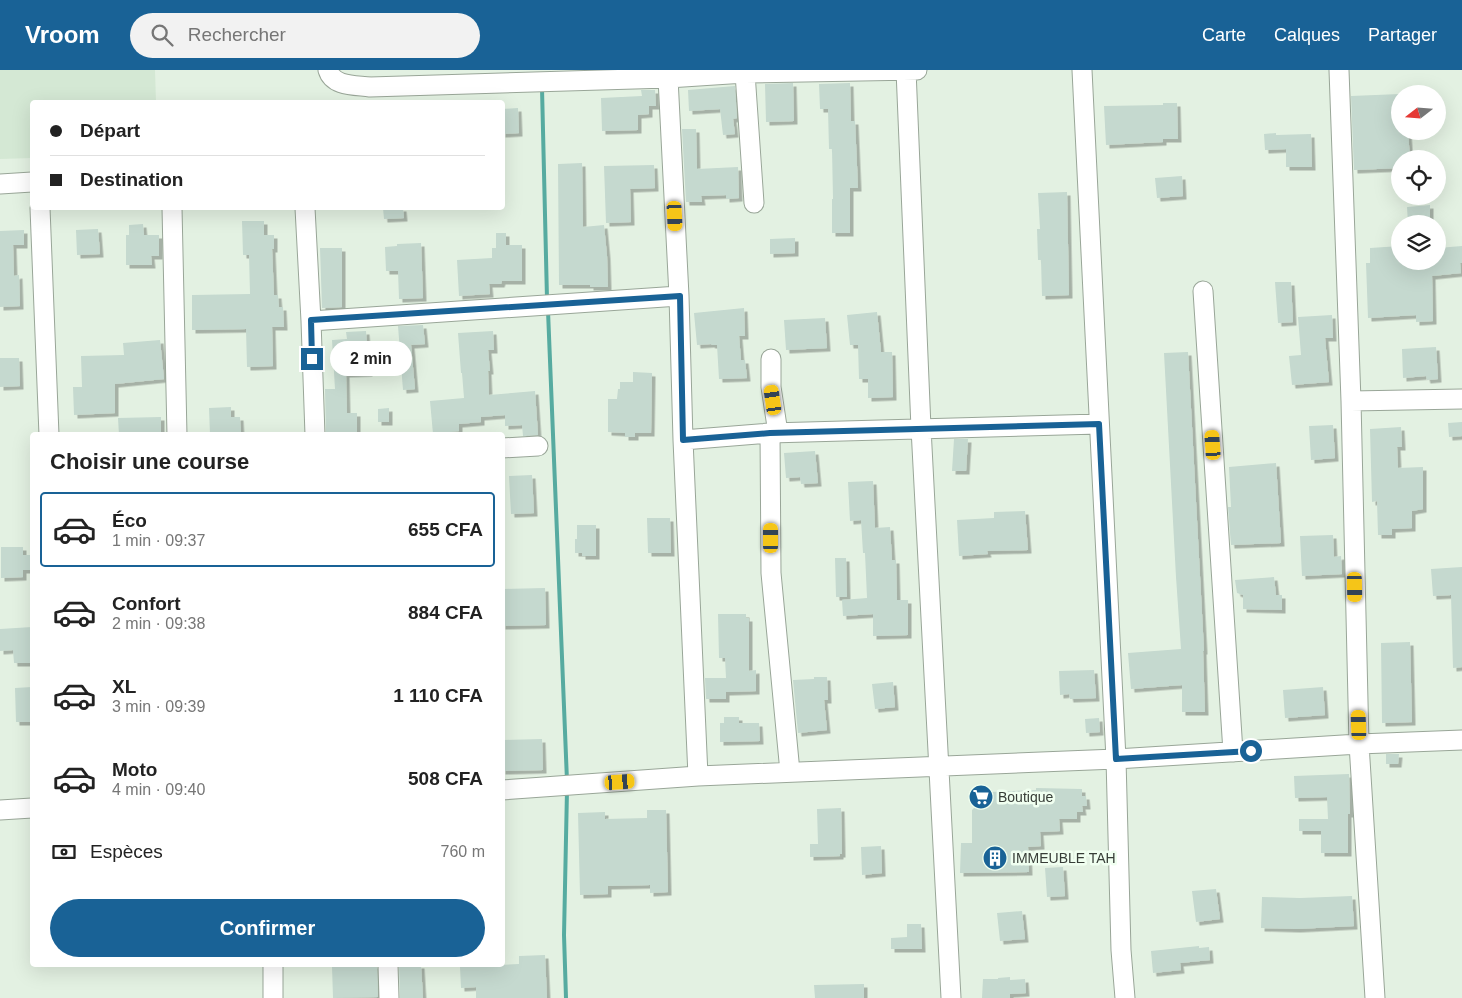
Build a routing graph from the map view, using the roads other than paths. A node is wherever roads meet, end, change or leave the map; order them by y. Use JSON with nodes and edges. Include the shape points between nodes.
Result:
{"nodes":[{"id":1,"x":328,"y":70,"type":"edge"},
{"id":2,"x":906,"y":70,"type":"edge"},
{"id":3,"x":917,"y":70,"type":"edge"},
{"id":4,"x":1082,"y":70,"type":"edge"},
{"id":5,"x":1339,"y":70,"type":"edge"},
{"id":6,"x":745,"y":73,"type":"junction"},
{"id":7,"x":668,"y":78,"type":"junction"},
{"id":8,"x":30,"y":182,"type":"edge"},
{"id":9,"x":0,"y":184,"type":"edge"},
{"id":10,"x":754,"y":203,"type":"dead end"},
{"id":11,"x":40,"y":210,"type":"edge"},
{"id":12,"x":172,"y":210,"type":"edge"},
{"id":13,"x":305,"y":210,"type":"edge"},
{"id":14,"x":1203,"y":292,"type":"dead end"},
{"id":15,"x":680,"y":296,"type":"junction"},
{"id":16,"x":311,"y":320,"type":"junction"},
{"id":17,"x":771,"y":358,"type":"dead end"},
{"id":18,"x":1462,"y":399,"type":"edge"},
{"id":19,"x":1351,"y":401,"type":"junction"},
{"id":20,"x":1099,"y":424,"type":"junction"},
{"id":21,"x":921,"y":428,"type":"junction"},
{"id":22,"x":49,"y":432,"type":"edge"},
{"id":23,"x":176,"y":432,"type":"edge"},
{"id":24,"x":315,"y":432,"type":"edge"},
{"id":25,"x":774,"y":433,"type":"junction"},
{"id":26,"x":683,"y":440,"type":"junction"},
{"id":27,"x":538,"y":446,"type":"dead end"},
{"id":28,"x":505,"y":448,"type":"edge"},
{"id":29,"x":1462,"y":740,"type":"edge"},
{"id":30,"x":1360,"y":744,"type":"junction"},
{"id":31,"x":1233,"y":752,"type":"junction"},
{"id":32,"x":1116,"y":759,"type":"junction"},
{"id":33,"x":939,"y":766,"type":"junction"},
{"id":34,"x":790,"y":772,"type":"junction"},
{"id":35,"x":698,"y":776,"type":"junction"},
{"id":36,"x":505,"y":790,"type":"edge"},
{"id":37,"x":30,"y":808,"type":"edge"},
{"id":38,"x":0,"y":810,"type":"edge"},
{"id":39,"x":273,"y":967,"type":"edge"},
{"id":40,"x":388,"y":967,"type":"edge"},
{"id":41,"x":273,"y":998,"type":"edge"},
{"id":42,"x":388,"y":998,"type":"edge"},
{"id":43,"x":951,"y":998,"type":"edge"},
{"id":44,"x":1125,"y":998,"type":"edge"},
{"id":45,"x":1375,"y":998,"type":"edge"}],
"edges":[{"from":1,"to":7,"type":"street","via":[[339,83],[370,87]]},
{"from":2,"to":3,"type":"street"},
{"from":2,"to":6,"type":"street"},
{"from":2,"to":21,"type":"street"},
{"from":4,"to":20,"type":"street"},
{"from":5,"to":19,"type":"street"},
{"from":6,"to":7,"type":"street"},
{"from":6,"to":10,"type":"street"},
{"from":7,"to":15,"type":"street"},
{"from":8,"to":9,"type":"street"},
{"from":11,"to":22,"type":"street"},
{"from":12,"to":23,"type":"street"},
{"from":13,"to":16,"type":"street"},
{"from":14,"to":31,"type":"street"},
{"from":15,"to":16,"type":"street"},
{"from":15,"to":26,"type":"street"},
{"from":16,"to":24,"type":"street"},
{"from":17,"to":25,"type":"street"},
{"from":18,"to":19,"type":"street"},
{"from":19,"to":30,"type":"street"},
{"from":20,"to":21,"type":"street"},
{"from":20,"to":32,"type":"street"},
{"from":21,"to":25,"type":"street"},
{"from":21,"to":33,"type":"street"},
{"from":25,"to":26,"type":"street"},
{"from":25,"to":34,"type":"street","via":[[771,573]]},
{"from":26,"to":35,"type":"street"},
{"from":27,"to":28,"type":"street"},
{"from":29,"to":30,"type":"street"},
{"from":30,"to":31,"type":"street"},
{"from":30,"to":45,"type":"street"},
{"from":31,"to":32,"type":"street"},
{"from":32,"to":33,"type":"street"},
{"from":32,"to":44,"type":"street"},
{"from":33,"to":34,"type":"street"},
{"from":33,"to":43,"type":"street"},
{"from":34,"to":35,"type":"street"},
{"from":35,"to":36,"type":"street"},
{"from":37,"to":38,"type":"street"},
{"from":39,"to":41,"type":"street"},
{"from":40,"to":42,"type":"street"}]}
